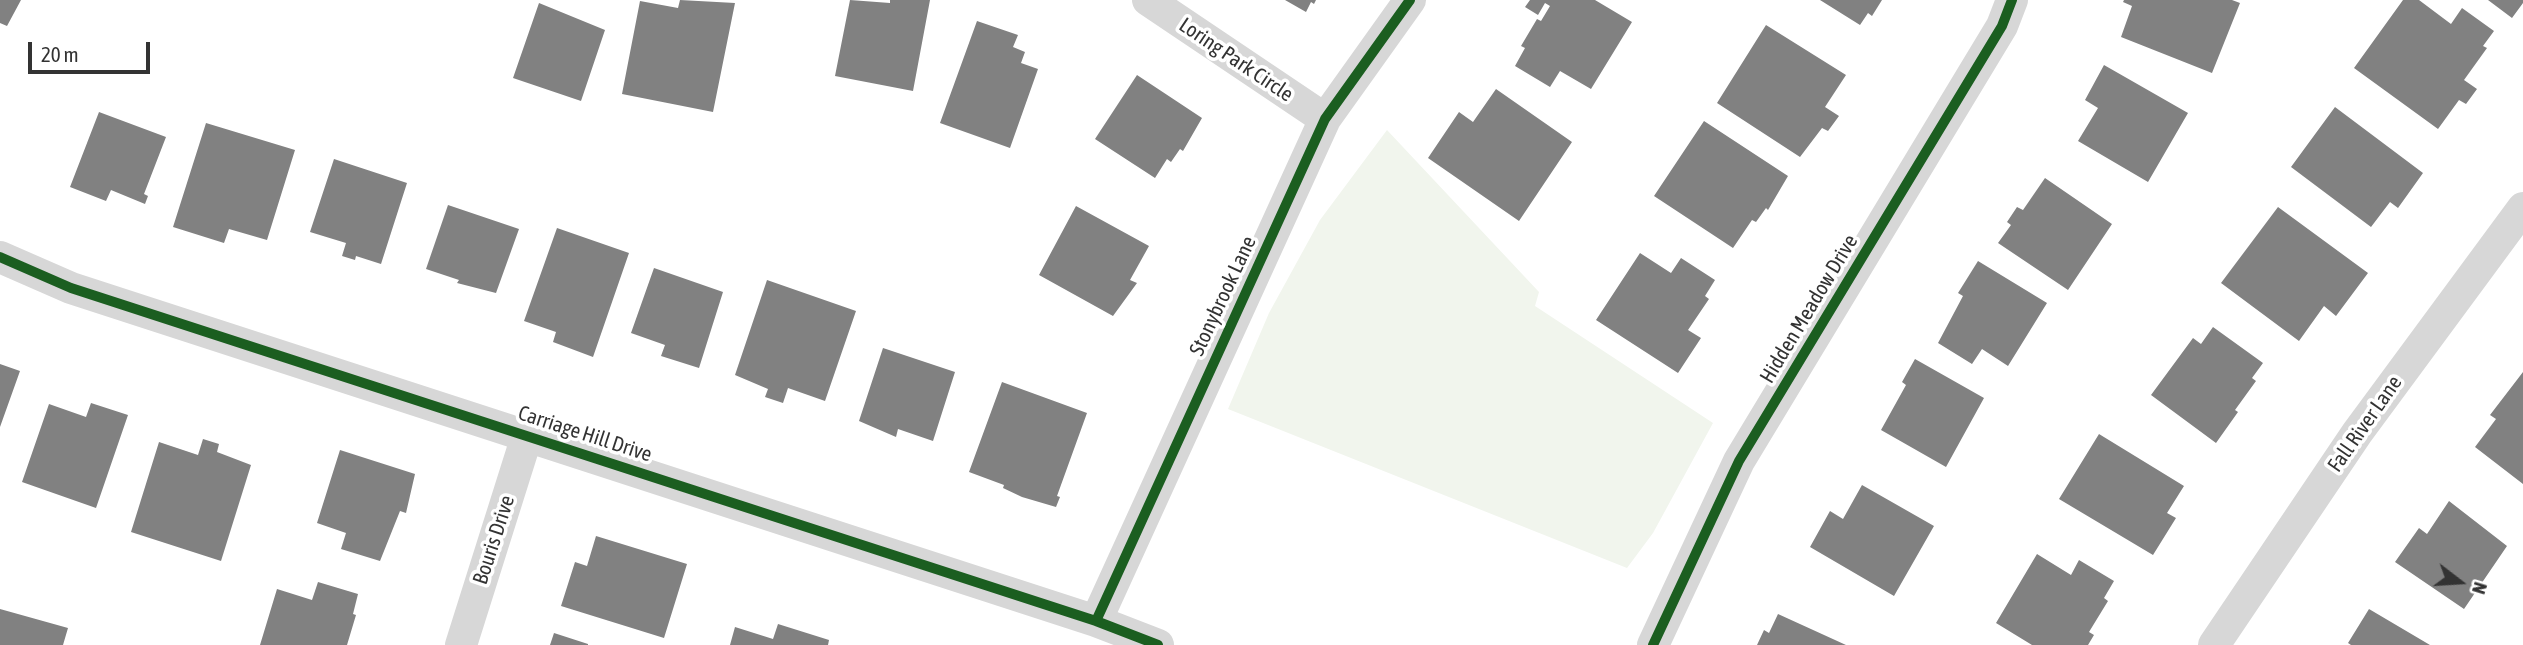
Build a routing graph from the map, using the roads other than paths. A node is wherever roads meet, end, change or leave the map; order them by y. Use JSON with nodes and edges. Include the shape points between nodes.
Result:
{"nodes":[{"id":1,"x":1147,"y":0,"type":"edge"},
{"id":2,"x":1410,"y":0,"type":"edge"},
{"id":3,"x":2012,"y":0,"type":"edge"},
{"id":4,"x":1325,"y":119,"type":"junction"},
{"id":5,"x":2523,"y":208,"type":"edge"},
{"id":6,"x":0,"y":257,"type":"edge"},
{"id":7,"x":527,"y":436,"type":"junction"},
{"id":8,"x":1096,"y":621,"type":"junction"},
{"id":9,"x":461,"y":645,"type":"edge"},
{"id":10,"x":1158,"y":645,"type":"edge"},
{"id":11,"x":1653,"y":645,"type":"edge"},
{"id":12,"x":2214,"y":645,"type":"edge"}],
"edges":[{"from":1,"to":4,"type":"street","name":"Loring Park Circle"},
{"from":2,"to":4,"type":"street","name":"Stonybrook Lane"},
{"from":3,"to":11,"type":"street","name":"Hidden Meadow Drive","via":[[2002,26],[1739,461]]},
{"from":4,"to":8,"type":"street","name":"Stonybrook Lane"},
{"from":5,"to":12,"type":"street","name":"Fall River Lane","via":[[2357,433]]},
{"from":6,"to":7,"type":"street","name":"Carriage Hill Drive","via":[[71,288]]},
{"from":7,"to":8,"type":"street","name":"Carriage Hill Drive"},
{"from":7,"to":9,"type":"street","name":"Bouris Drive"},
{"from":8,"to":10,"type":"street","name":"Carriage Hill Drive"}]}
